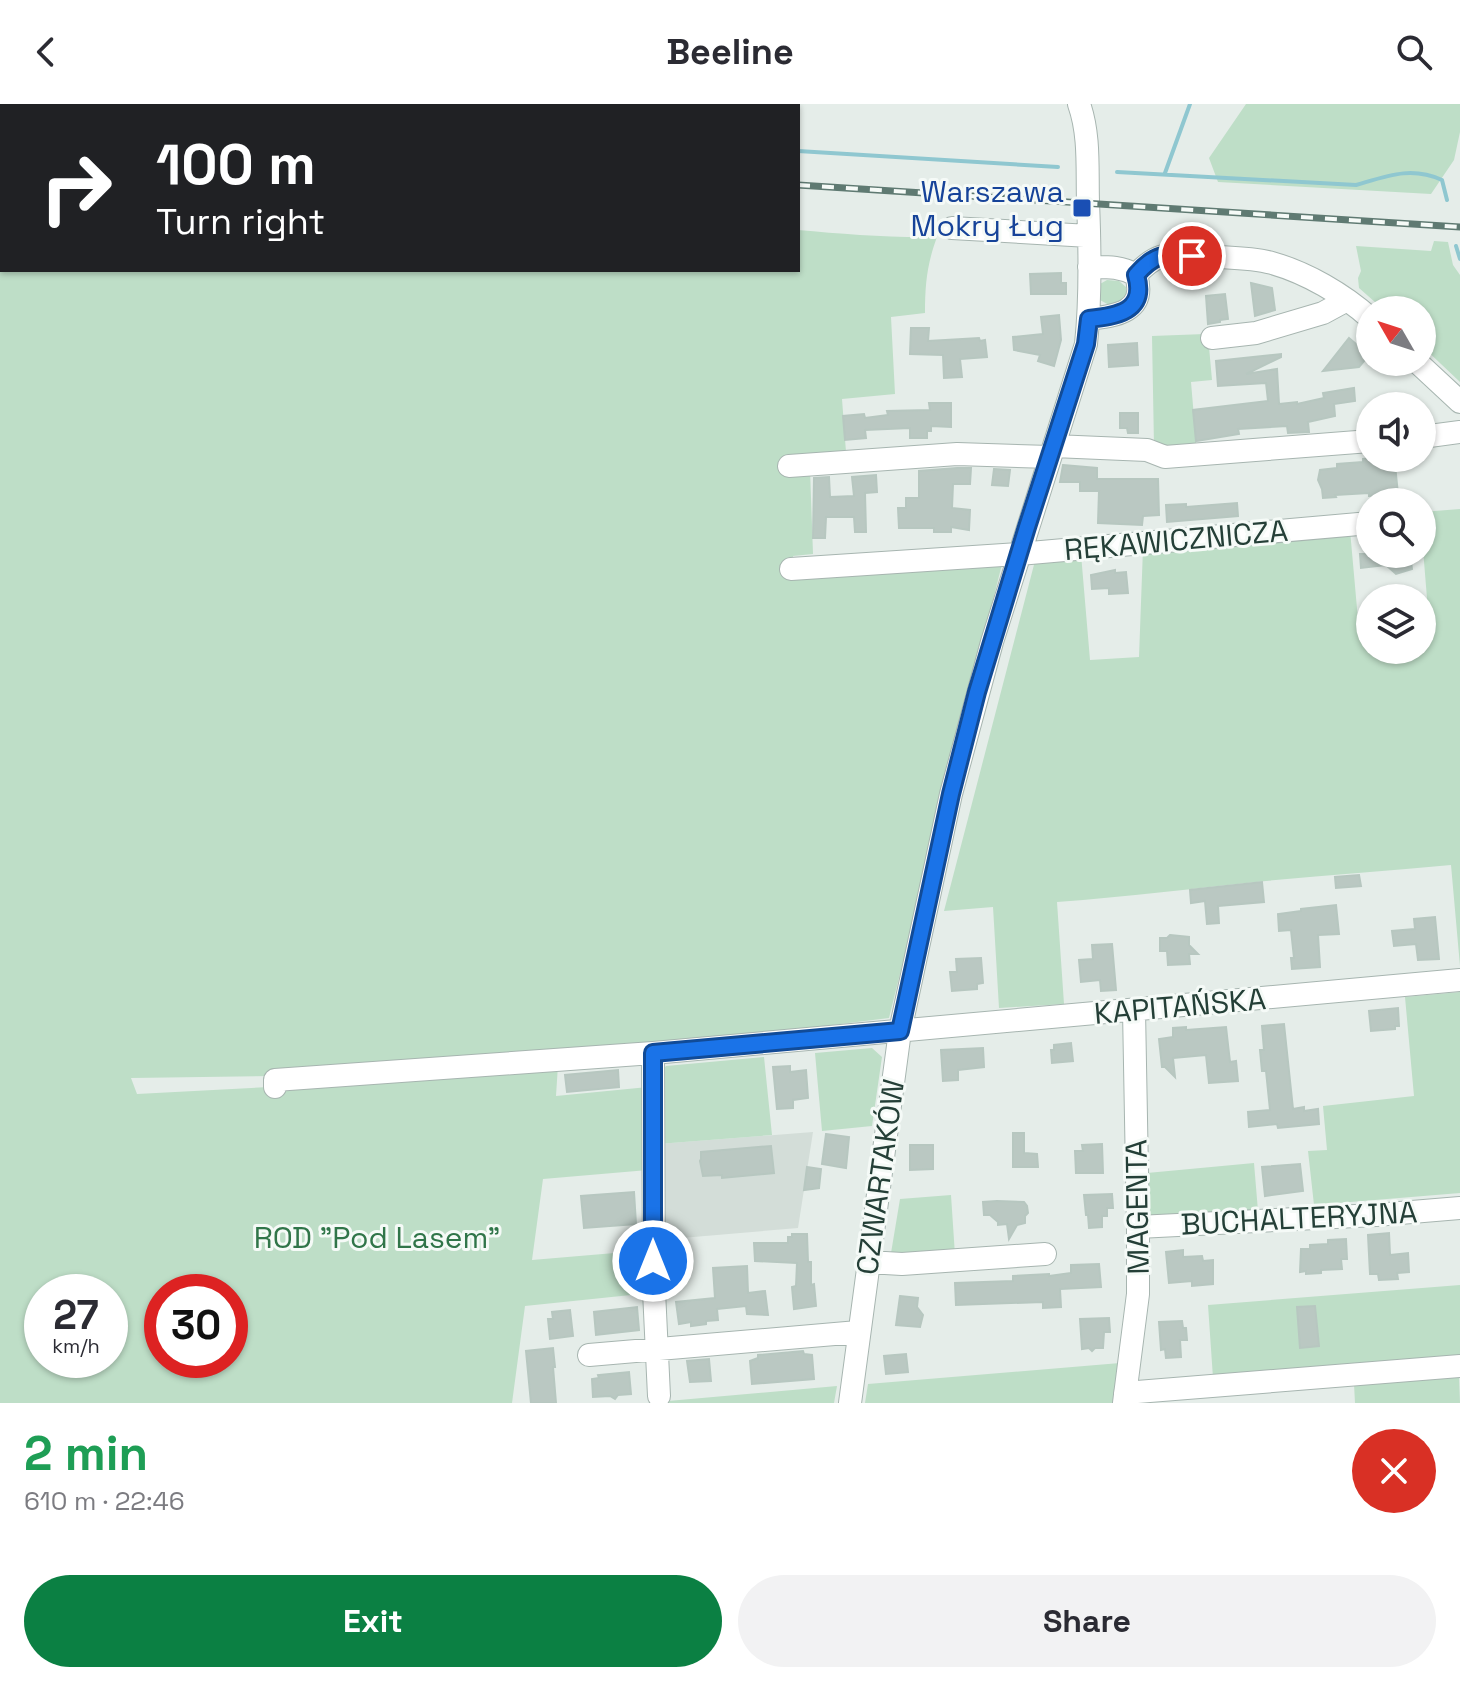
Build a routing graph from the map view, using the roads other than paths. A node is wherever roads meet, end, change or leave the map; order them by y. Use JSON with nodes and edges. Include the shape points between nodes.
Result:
{"nodes":[{"id":1,"x":1079,"y":104,"type":"edge"},
{"id":2,"x":952,"y":228,"type":"dead end"},
{"id":3,"x":1089,"y":236,"type":"junction"},
{"id":4,"x":1089,"y":267,"type":"junction"},
{"id":5,"x":1136,"y":275,"type":"junction"},
{"id":6,"x":1347,"y":300,"type":"junction"},
{"id":7,"x":1356,"y":307,"type":"edge"},
{"id":8,"x":1089,"y":319,"type":"junction"},
{"id":9,"x":1212,"y":338,"type":"dead end"},
{"id":10,"x":1432,"y":376,"type":"edge"},
{"id":11,"x":1460,"y":402,"type":"edge"},
{"id":12,"x":1460,"y":432,"type":"edge"},
{"id":13,"x":1436,"y":435,"type":"edge"},
{"id":14,"x":1356,"y":442,"type":"edge"},
{"id":15,"x":1052,"y":451,"type":"junction"},
{"id":16,"x":789,"y":466,"type":"dead end"},
{"id":17,"x":1356,"y":524,"type":"edge"},
{"id":18,"x":1019,"y":554,"type":"junction"},
{"id":19,"x":791,"y":569,"type":"dead end"},
{"id":20,"x":1460,"y":980,"type":"edge"},
{"id":21,"x":1134,"y":1010,"type":"junction"},
{"id":22,"x":900,"y":1031,"type":"junction"},
{"id":23,"x":653,"y":1053,"type":"junction"},
{"id":24,"x":275,"y":1087,"type":"dead end"},
{"id":25,"x":1460,"y":1208,"type":"edge"},
{"id":26,"x":1138,"y":1227,"type":"junction"},
{"id":27,"x":1045,"y":1254,"type":"dead end"},
{"id":28,"x":868,"y":1262,"type":"junction"},
{"id":29,"x":858,"y":1332,"type":"junction"},
{"id":30,"x":656,"y":1350,"type":"junction"},
{"id":31,"x":589,"y":1355,"type":"dead end"},
{"id":32,"x":1460,"y":1366,"type":"edge"},
{"id":33,"x":659,"y":1396,"type":"dead end"},
{"id":34,"x":1124,"y":1398,"type":"edge"},
{"id":35,"x":850,"y":1403,"type":"edge"}],
"edges":[{"from":1,"to":3,"type":"street","name":"CZWARTAKÓW","via":[[1085,121]]},
{"from":2,"to":3,"type":"street"},
{"from":3,"to":4,"type":"street","name":"CZWARTAKÓW"},
{"from":4,"to":5,"type":"street","via":[[1114,267]]},
{"from":4,"to":8,"type":"street","name":"CZWARTAKÓW"},
{"from":5,"to":6,"type":"street","via":[[1161,255],[1244,258],[1272,263]]},
{"from":5,"to":8,"type":"street","via":[[1139,285],[1132,305],[1118,314]]},
{"from":6,"to":7,"type":"street"},
{"from":6,"to":9,"type":"street","via":[[1323,313],[1256,333]]},
{"from":8,"to":15,"type":"street","name":"CZWARTAKÓW"},
{"from":10,"to":11,"type":"street"},
{"from":12,"to":13,"type":"street"},
{"from":14,"to":15,"type":"street","via":[[1165,457],[1147,450]]},
{"from":15,"to":16,"type":"street"},
{"from":15,"to":18,"type":"street","name":"CZWARTAKÓW"},
{"from":17,"to":18,"type":"street","name":"RĘKAWICZNICZA"},
{"from":18,"to":19,"type":"street","name":"RĘKAWICZNICZA"},
{"from":18,"to":22,"type":"street","name":"CZWARTAKÓW","via":[[951,794]]},
{"from":20,"to":21,"type":"street","name":"KAPITAŃSKA"},
{"from":21,"to":22,"type":"street","name":"KAPITAŃSKA"},
{"from":21,"to":26,"type":"street","name":"MAGENTA"},
{"from":22,"to":23,"type":"street","name":"KAPITAŃSKA"},
{"from":22,"to":28,"type":"street","name":"CZWARTAKÓW"},
{"from":23,"to":24,"type":"street","name":"KAPITAŃSKA","via":[[275,1080]]},
{"from":23,"to":30,"type":"street"},
{"from":25,"to":26,"type":"street","name":"BUCHALTERYJNA"},
{"from":26,"to":34,"type":"street","name":"MAGENTA","via":[[1138,1294]]},
{"from":27,"to":28,"type":"street"},
{"from":28,"to":29,"type":"street","name":"CZWARTAKÓW"},
{"from":29,"to":30,"type":"street"},
{"from":29,"to":35,"type":"street","name":"CZWARTAKÓW"},
{"from":30,"to":31,"type":"street"},
{"from":30,"to":33,"type":"street"},
{"from":32,"to":34,"type":"street"}]}
